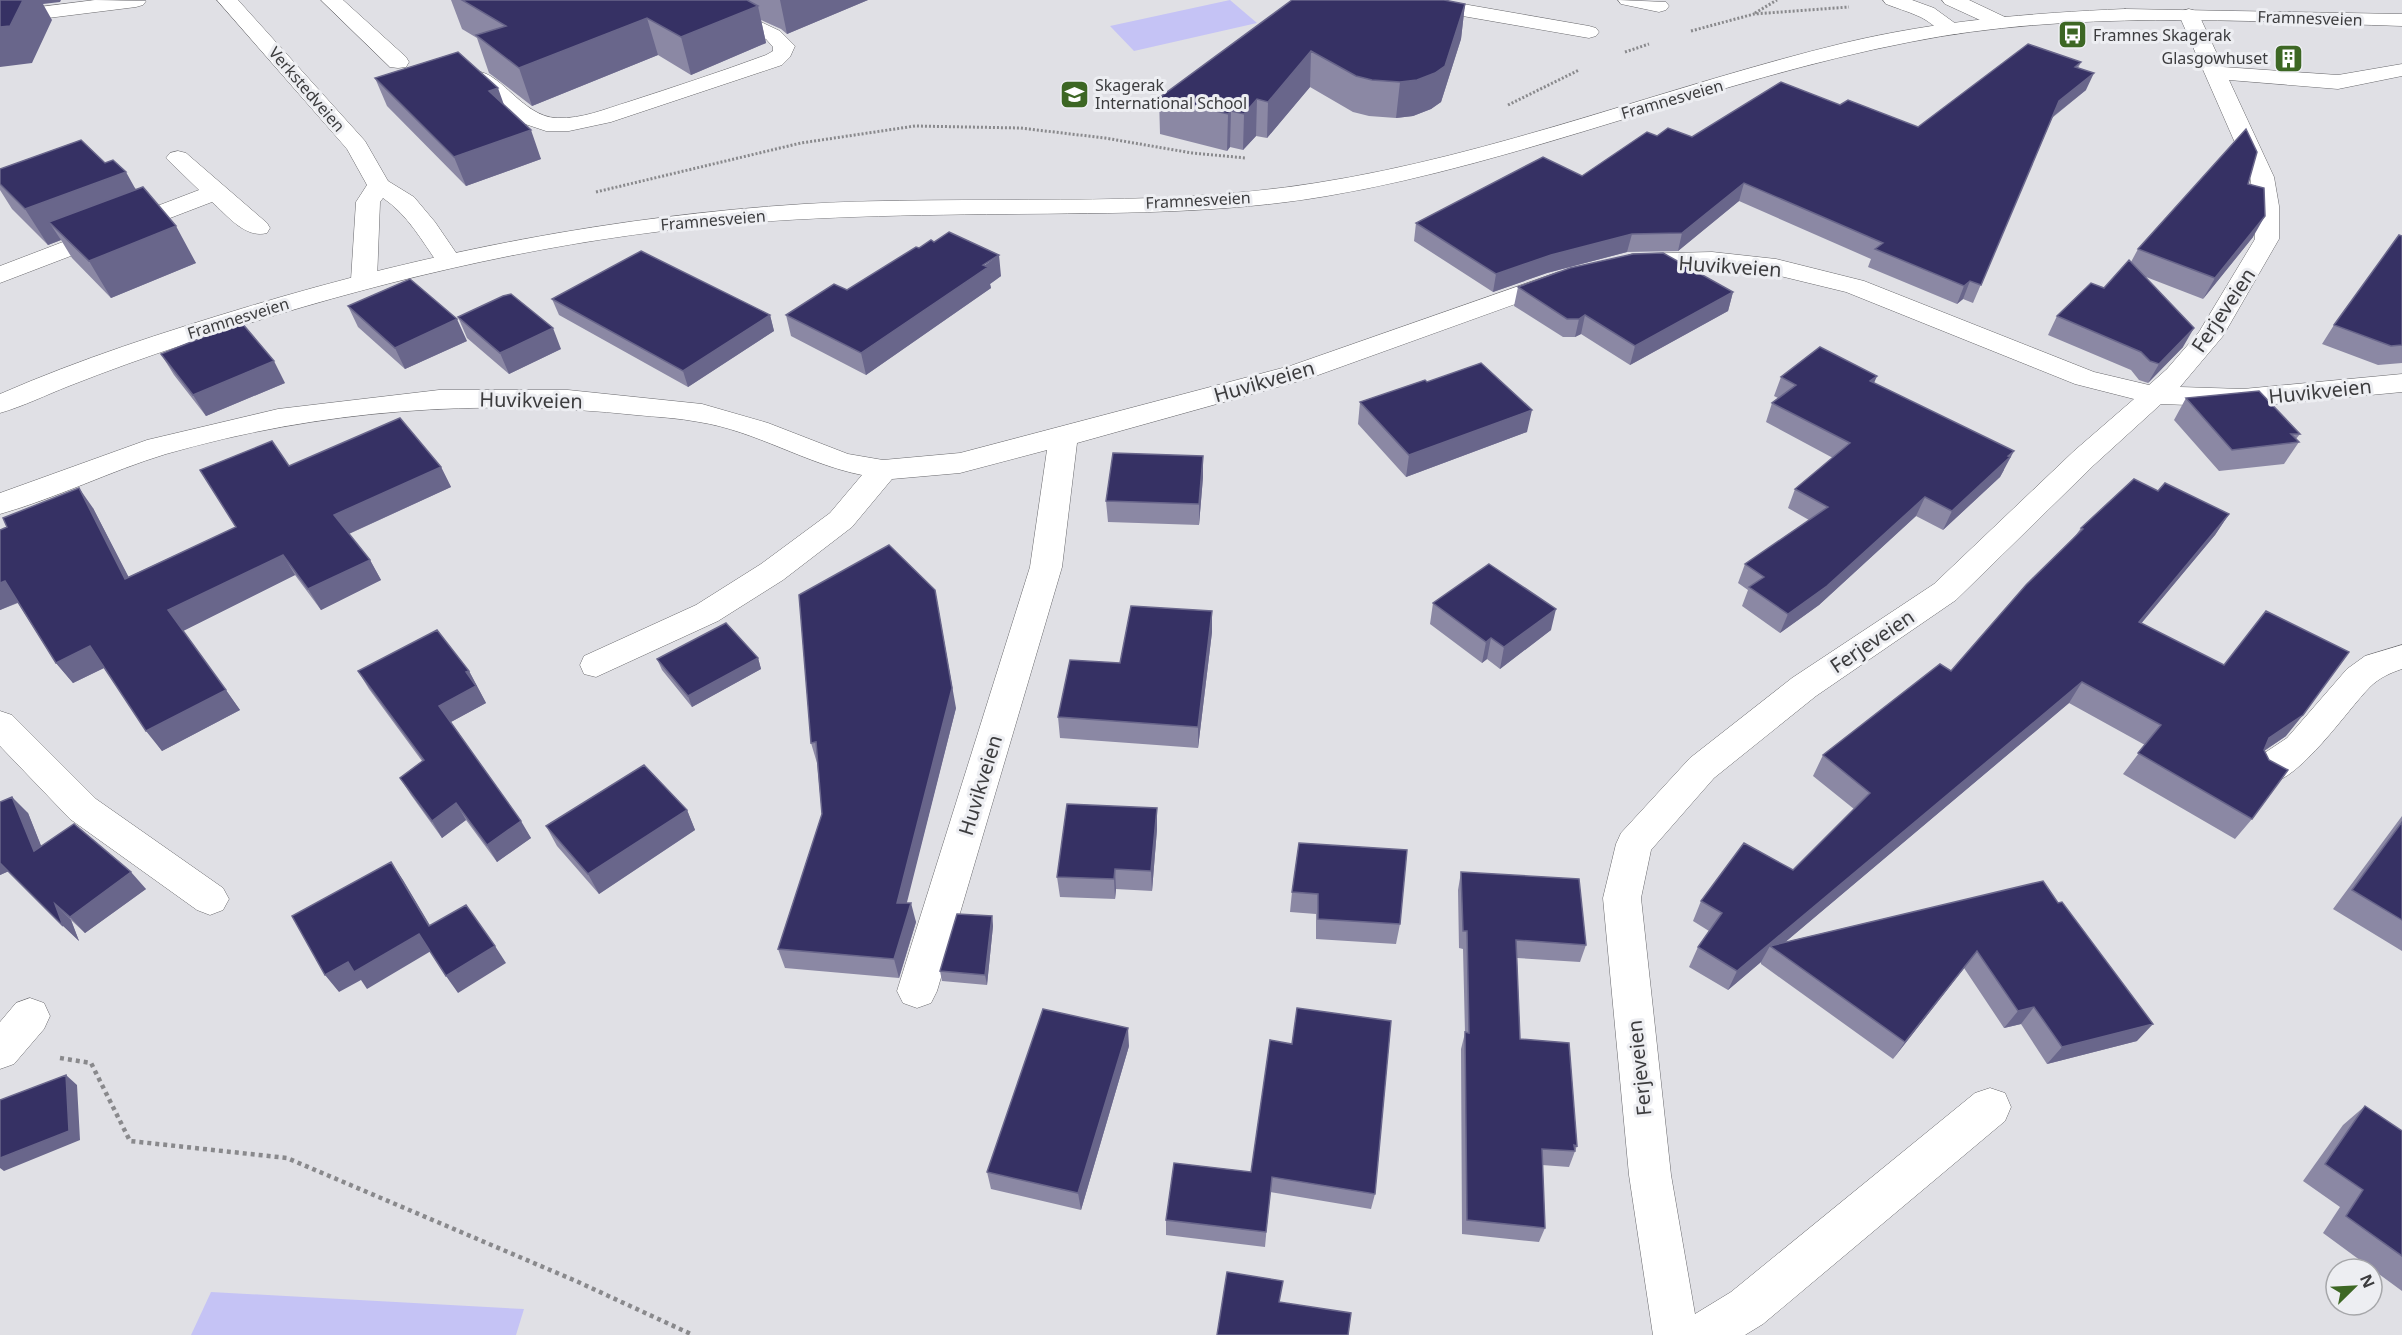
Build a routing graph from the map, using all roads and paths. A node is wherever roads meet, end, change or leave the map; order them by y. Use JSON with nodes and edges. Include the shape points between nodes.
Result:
{"nodes":[{"id":1,"x":227,"y":0,"type":"edge"},
{"id":2,"x":331,"y":0,"type":"edge"},
{"id":3,"x":698,"y":0,"type":"edge"},
{"id":4,"x":1405,"y":0,"type":"edge"},
{"id":5,"x":1628,"y":0,"type":"edge"},
{"id":6,"x":1778,"y":0,"type":"edge"},
{"id":7,"x":1893,"y":0,"type":"edge"},
{"id":8,"x":1952,"y":0,"type":"edge"},
{"id":9,"x":136,"y":1,"type":"edge"},
{"id":10,"x":1659,"y":6,"type":"dead end"},
{"id":11,"x":1849,"y":7,"type":"dead end"},
{"id":12,"x":1754,"y":14,"type":"junction"},
{"id":13,"x":2189,"y":15,"type":"junction"},
{"id":14,"x":0,"y":18,"type":"edge"},
{"id":15,"x":2402,"y":20,"type":"edge"},
{"id":16,"x":2000,"y":22,"type":"junction"},
{"id":17,"x":1953,"y":28,"type":"junction"},
{"id":18,"x":1691,"y":31,"type":"dead end"},
{"id":19,"x":1590,"y":32,"type":"dead end"},
{"id":20,"x":1658,"y":41,"type":"dead end"},
{"id":21,"x":1616,"y":55,"type":"dead end"},
{"id":22,"x":398,"y":62,"type":"dead end"},
{"id":23,"x":1585,"y":67,"type":"dead end"},
{"id":24,"x":2402,"y":70,"type":"edge"},
{"id":25,"x":2217,"y":73,"type":"junction"},
{"id":26,"x":480,"y":77,"type":"edge"},
{"id":27,"x":1505,"y":106,"type":"dead end"},
{"id":28,"x":178,"y":158,"type":"dead end"},
{"id":29,"x":1252,"y":158,"type":"dead end"},
{"id":30,"x":634,"y":183,"type":"dead end"},
{"id":31,"x":379,"y":185,"type":"junction"},
{"id":32,"x":214,"y":192,"type":"junction"},
{"id":33,"x":258,"y":228,"type":"dead end"},
{"id":34,"x":448,"y":260,"type":"junction"},
{"id":35,"x":0,"y":275,"type":"edge"},
{"id":36,"x":364,"y":280,"type":"junction"},
{"id":37,"x":2402,"y":383,"type":"edge"},
{"id":38,"x":2153,"y":395,"type":"junction"},
{"id":39,"x":0,"y":404,"type":"edge"},
{"id":40,"x":1064,"y":438,"type":"junction"},
{"id":41,"x":883,"y":470,"type":"junction"},
{"id":42,"x":0,"y":504,"type":"edge"},
{"id":43,"x":2402,"y":657,"type":"edge"},
{"id":44,"x":596,"y":665,"type":"dead end"},
{"id":45,"x":0,"y":724,"type":"edge"},
{"id":46,"x":2266,"y":770,"type":"edge"},
{"id":47,"x":210,"y":898,"type":"dead end"},
{"id":48,"x":917,"y":991,"type":"dead end"},
{"id":49,"x":30,"y":1017,"type":"dead end"},
{"id":50,"x":2,"y":1050,"type":"edge"},
{"id":51,"x":1990,"y":1107,"type":"dead end"},
{"id":52,"x":693,"y":1335,"type":"edge"},
{"id":53,"x":1676,"y":1335,"type":"edge"},
{"id":54,"x":1703,"y":1335,"type":"edge"}],
"edges":[{"from":1,"to":31,"type":"street","name":"Verkstedveien","via":[[357,146]]},
{"from":2,"to":22,"type":"street"},
{"from":3,"to":26,"type":"street","via":[[773,35],[784,46],[783,53],[774,60],[687,91],[588,122],[566,125],[544,124],[521,113]]},
{"from":4,"to":19,"type":"street"},
{"from":5,"to":10,"type":"street"},
{"from":6,"to":12,"type":"path"},
{"from":7,"to":17,"type":"street","via":[[1927,12]]},
{"from":8,"to":16,"type":"street"},
{"from":9,"to":14,"type":"street"},
{"from":11,"to":12,"type":"path"},
{"from":12,"to":18,"type":"path"},
{"from":13,"to":15,"type":"street","name":"Framnesveien"},
{"from":13,"to":16,"type":"street","name":"Framnesveien","via":[[2115,14]]},
{"from":13,"to":25,"type":"street","name":"Ferjeveien"},
{"from":16,"to":17,"type":"street","name":"Framnesveien"},
{"from":17,"to":34,"type":"street","name":"Framnesveien","via":[[1852,48],[1487,152],[1294,194],[1198,203],[809,211],[682,221]]},
{"from":20,"to":21,"type":"path"},
{"from":23,"to":27,"type":"path"},
{"from":24,"to":25,"type":"street","via":[[2338,82]]},
{"from":25,"to":38,"type":"street","name":"Ferjeveien","via":[[2262,177],[2267,239],[2210,336],[2177,375]]},
{"from":28,"to":32,"type":"street"},
{"from":29,"to":30,"type":"path","via":[[1020,128],[915,126],[801,143]]},
{"from":31,"to":34,"type":"street","name":"Verkstedveien","via":[[405,202]]},
{"from":31,"to":36,"type":"street","via":[[368,202]]},
{"from":32,"to":33,"type":"street"},
{"from":32,"to":35,"type":"street"},
{"from":34,"to":36,"type":"street","name":"Framnesveien"},
{"from":36,"to":39,"type":"street","name":"Framnesveien","via":[[168,340]]},
{"from":37,"to":38,"type":"street","name":"Huvikveien","via":[[2243,398]]},
{"from":38,"to":40,"type":"street","name":"Huvikveien","via":[[2085,378],[1855,286],[1776,267],[1712,260],[1628,262],[1557,280],[1300,372]]},
{"from":38,"to":53,"type":"street","name":"Ferjeveien","via":[[1945,592],[1804,687],[1702,768],[1634,844],[1622,898],[1650,1175]]},
{"from":40,"to":41,"type":"street","name":"Huvikveien","via":[[960,463]]},
{"from":40,"to":48,"type":"street","name":"Huvikveien","via":[[1046,567]]},
{"from":41,"to":42,"type":"street","name":"Huvikveien","via":[[842,462],[758,429],[702,413],[568,399],[439,399],[278,418],[157,447]]},
{"from":41,"to":44,"type":"street","via":[[841,520],[772,573],[707,613]]},
{"from":43,"to":46,"type":"street","via":[[2377,665],[2359,678],[2299,747]]},
{"from":45,"to":47,"type":"street","via":[[83,809]]},
{"from":49,"to":50,"type":"street"},
{"from":50,"to":52,"type":"path","via":[[91,1063],[130,1141],[287,1158]]},
{"from":51,"to":54,"type":"street","via":[[1747,1308]]}]}
